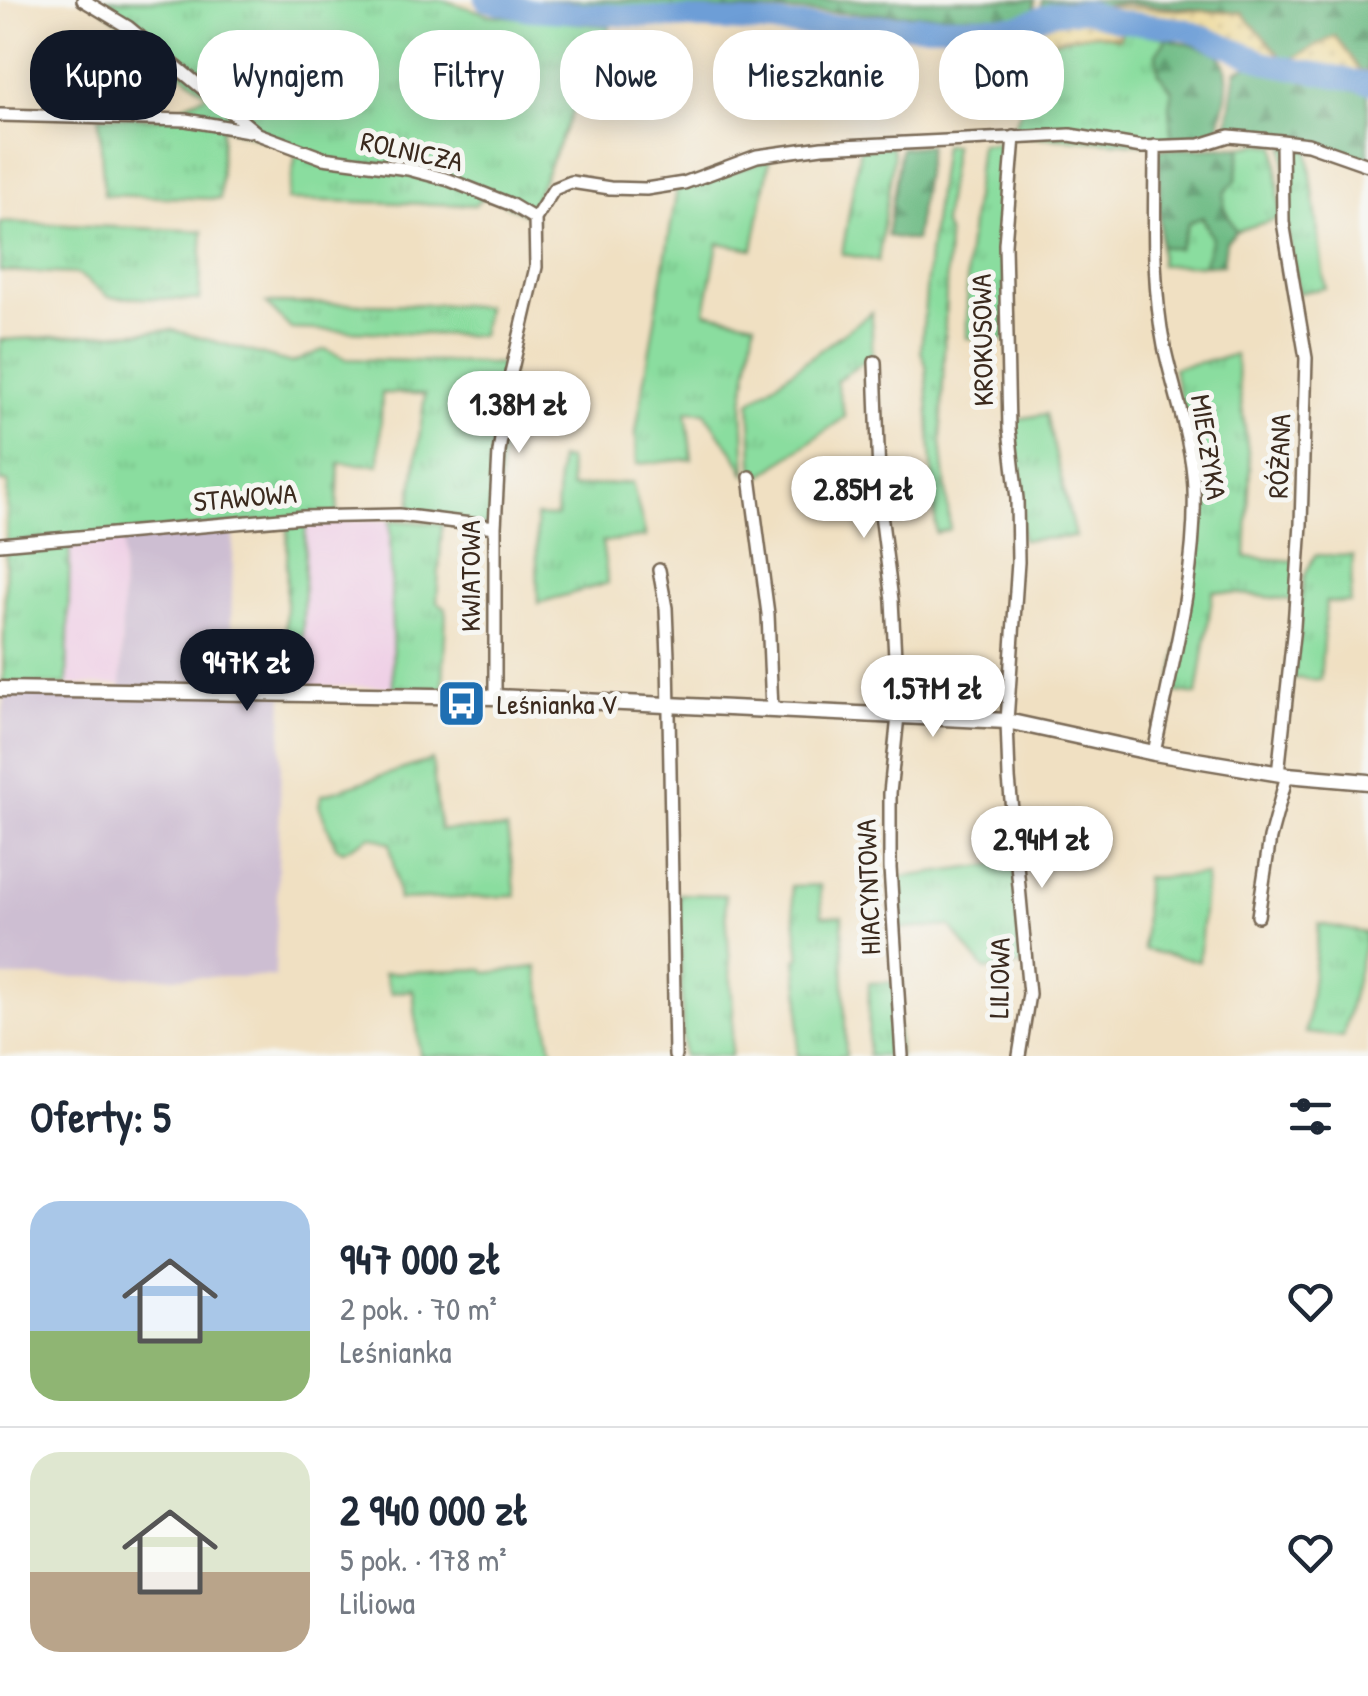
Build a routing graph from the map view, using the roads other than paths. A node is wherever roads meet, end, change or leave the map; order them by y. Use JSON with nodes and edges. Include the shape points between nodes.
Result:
{"nodes":[{"id":1,"x":83,"y":0,"type":"edge"},
{"id":2,"x":0,"y":115,"type":"edge"},
{"id":3,"x":258,"y":134,"type":"junction"},
{"id":4,"x":1014,"y":138,"type":"junction"},
{"id":5,"x":1282,"y":141,"type":"junction"},
{"id":6,"x":1155,"y":146,"type":"junction"},
{"id":7,"x":1368,"y":165,"type":"edge"},
{"id":8,"x":535,"y":219,"type":"junction"},
{"id":9,"x":875,"y":362,"type":"dead end"},
{"id":10,"x":750,"y":477,"type":"dead end"},
{"id":11,"x":495,"y":526,"type":"junction"},
{"id":12,"x":0,"y":544,"type":"edge"},
{"id":13,"x":659,"y":570,"type":"dead end"},
{"id":14,"x":0,"y":689,"type":"edge"},
{"id":15,"x":495,"y":697,"type":"junction"},
{"id":16,"x":669,"y":706,"type":"junction"},
{"id":17,"x":772,"y":710,"type":"junction"},
{"id":18,"x":898,"y":716,"type":"junction"},
{"id":19,"x":1008,"y":721,"type":"junction"},
{"id":20,"x":1154,"y":753,"type":"junction"},
{"id":21,"x":1282,"y":774,"type":"junction"},
{"id":22,"x":1368,"y":782,"type":"edge"},
{"id":23,"x":1258,"y":916,"type":"dead end"},
{"id":24,"x":675,"y":1056,"type":"edge"},
{"id":25,"x":902,"y":1056,"type":"edge"},
{"id":26,"x":1018,"y":1056,"type":"edge"}],
"edges":[{"from":1,"to":3,"type":"street","name":"ROLNICZA","via":[[133,30]]},
{"from":2,"to":3,"type":"street","via":[[186,120]]},
{"from":3,"to":8,"type":"street","name":"ROLNICZA","via":[[322,158],[449,180]]},
{"from":4,"to":6,"type":"street","via":[[1070,136]]},
{"from":4,"to":8,"type":"street","via":[[757,156],[684,183],[646,189],[572,182],[554,188]]},
{"from":4,"to":19,"type":"street","name":"KROKUSOWA","via":[[1005,244],[1018,562]]},
{"from":5,"to":6,"type":"street","via":[[1229,136]]},
{"from":5,"to":7,"type":"street"},
{"from":5,"to":21,"type":"street","name":"RÓŻANA","via":[[1283,222],[1306,358]]},
{"from":6,"to":20,"type":"street","name":"MIECZYKA","via":[[1156,272],[1194,482],[1195,524]]},
{"from":8,"to":11,"type":"street","name":"KWIATOWA","via":[[536,267],[502,424]]},
{"from":9,"to":18,"type":"street","name":"HIACYNTOWA"},
{"from":10,"to":17,"type":"street","via":[[768,614]]},
{"from":11,"to":12,"type":"street","name":"STAWOWA","via":[[399,515],[303,517]]},
{"from":11,"to":15,"type":"street","name":"KWIATOWA"},
{"from":13,"to":16,"type":"street"},
{"from":14,"to":15,"type":"street"},
{"from":15,"to":16,"type":"street"},
{"from":16,"to":17,"type":"street"},
{"from":16,"to":24,"type":"street"},
{"from":17,"to":18,"type":"street"},
{"from":18,"to":19,"type":"street"},
{"from":18,"to":25,"type":"street","name":"HIACYNTOWA","via":[[890,849]]},
{"from":19,"to":20,"type":"street"},
{"from":19,"to":26,"type":"street","name":"LILIOWA","via":[[1030,994]]},
{"from":20,"to":21,"type":"street"},
{"from":21,"to":22,"type":"street"},
{"from":21,"to":23,"type":"street","name":"RÓŻANA"}]}
